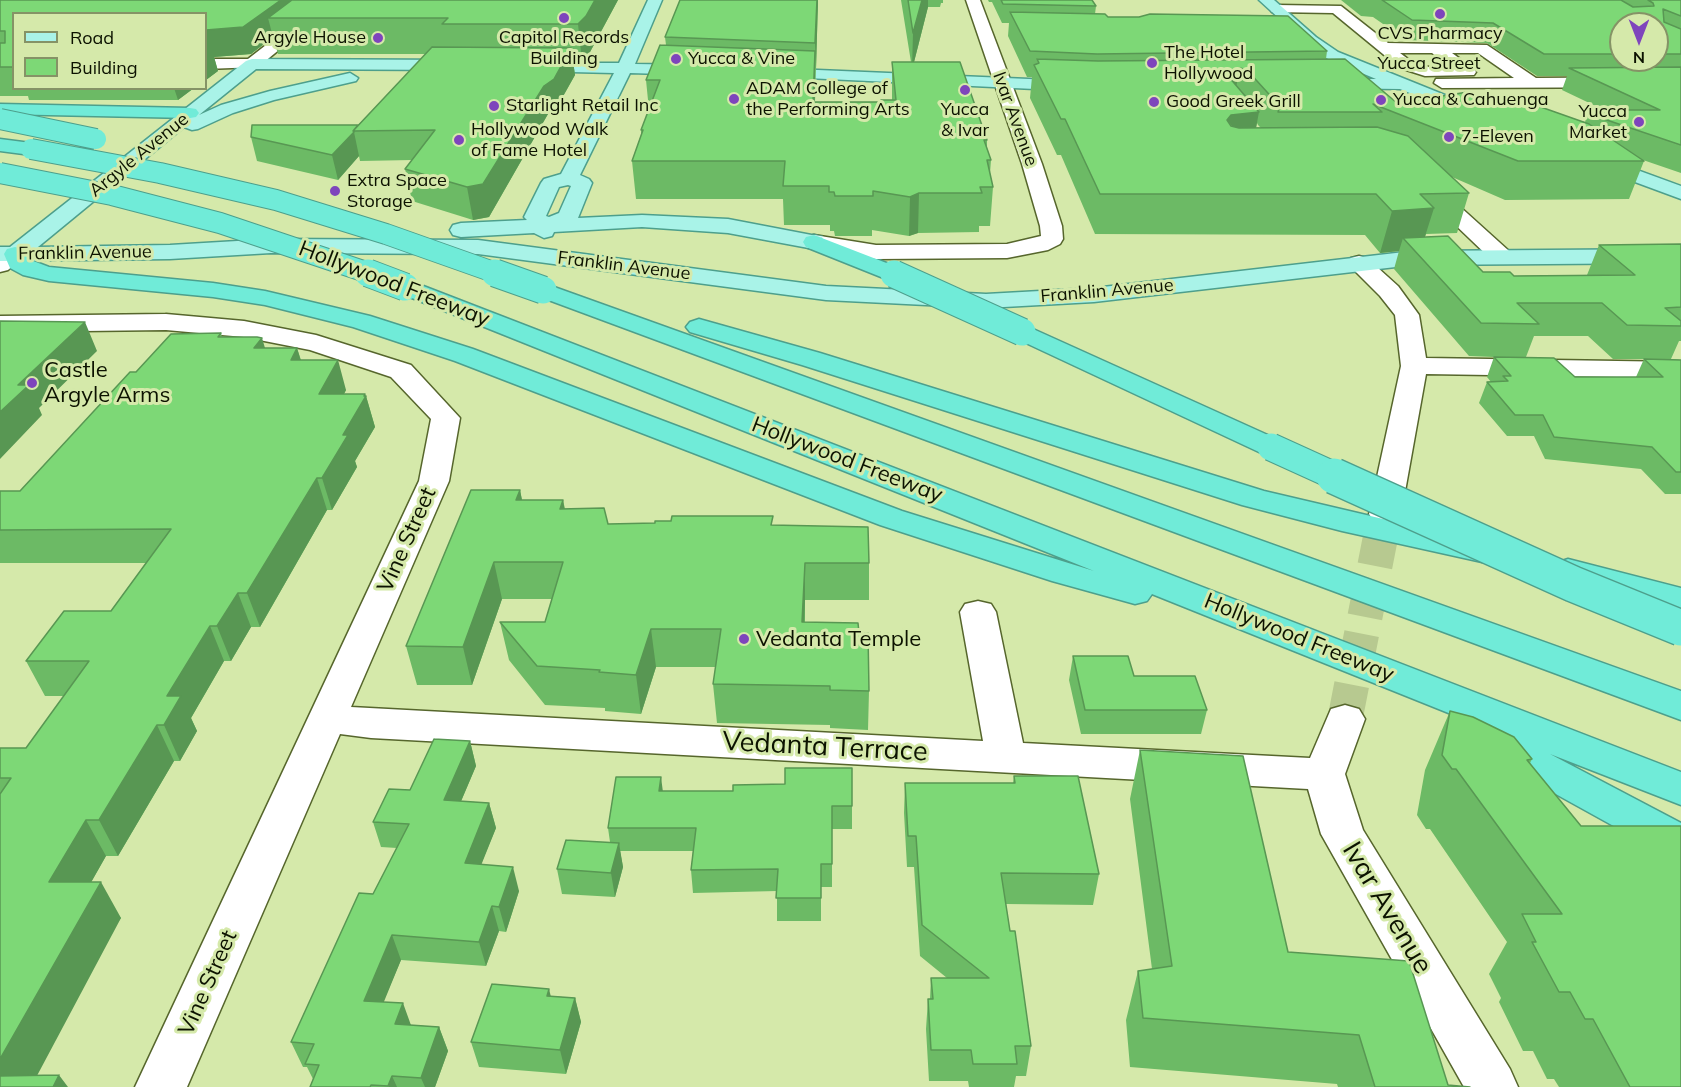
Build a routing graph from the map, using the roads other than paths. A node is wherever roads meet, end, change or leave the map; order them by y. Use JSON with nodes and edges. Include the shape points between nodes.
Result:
{"nodes":[{"id":1,"x":333,"y":0,"type":"edge"},
{"id":2,"x":656,"y":0,"type":"edge"},
{"id":3,"x":973,"y":0,"type":"edge"},
{"id":4,"x":1271,"y":5,"type":"edge"},
{"id":5,"x":1284,"y":34,"type":"edge"},
{"id":6,"x":1305,"y":34,"type":"junction"},
{"id":7,"x":1384,"y":48,"type":"junction"},
{"id":8,"x":1436,"y":48,"type":"junction"},
{"id":9,"x":207,"y":64,"type":"edge"},
{"id":10,"x":252,"y":64,"type":"junction"},
{"id":11,"x":507,"y":66,"type":"edge"},
{"id":12,"x":626,"y":68,"type":"junction"},
{"id":13,"x":707,"y":71,"type":"edge"},
{"id":14,"x":754,"y":72,"type":"edge"},
{"id":15,"x":1001,"y":82,"type":"junction"},
{"id":16,"x":1681,"y":82,"type":"edge"},
{"id":17,"x":1533,"y":83,"type":"junction"},
{"id":18,"x":1310,"y":84,"type":"edge"},
{"id":19,"x":1399,"y":84,"type":"junction"},
{"id":20,"x":1094,"y":87,"type":"edge"},
{"id":21,"x":0,"y":109,"type":"edge"},
{"id":22,"x":190,"y":113,"type":"junction"},
{"id":23,"x":0,"y":119,"type":"edge"},
{"id":24,"x":1489,"y":119,"type":"edge"},
{"id":25,"x":153,"y":143,"type":"junction"},
{"id":26,"x":0,"y":145,"type":"edge"},
{"id":27,"x":1584,"y":156,"type":"edge"},
{"id":28,"x":0,"y":173,"type":"edge"},
{"id":29,"x":1414,"y":176,"type":"edge"},
{"id":30,"x":573,"y":188,"type":"junction"},
{"id":31,"x":1681,"y":193,"type":"edge"},
{"id":32,"x":642,"y":221,"type":"junction"},
{"id":33,"x":546,"y":226,"type":"junction"},
{"id":34,"x":371,"y":229,"type":"junction"},
{"id":35,"x":1053,"y":238,"type":"joint"},
{"id":36,"x":814,"y":242,"type":"junction"},
{"id":37,"x":272,"y":246,"type":"junction"},
{"id":38,"x":170,"y":252,"type":"junction"},
{"id":39,"x":534,"y":255,"type":"junction"},
{"id":40,"x":1501,"y":256,"type":"junction"},
{"id":41,"x":1681,"y":256,"type":"edge"},
{"id":42,"x":5,"y":258,"type":"edge"},
{"id":43,"x":1359,"y":262,"type":"junction"},
{"id":44,"x":543,"y":290,"type":"junction"},
{"id":45,"x":166,"y":322,"type":"junction"},
{"id":46,"x":0,"y":324,"type":"edge"},
{"id":47,"x":142,"y":349,"type":"dead end"},
{"id":48,"x":1414,"y":366,"type":"junction"},
{"id":49,"x":1681,"y":370,"type":"edge"},
{"id":50,"x":1385,"y":514,"type":"tunnel mouth"},
{"id":51,"x":1681,"y":598,"type":"edge"},
{"id":52,"x":978,"y":612,"type":"dead end"},
{"id":53,"x":1681,"y":628,"type":"edge"},
{"id":54,"x":1301,"y":639,"type":"junction"},
{"id":55,"x":1388,"y":673,"type":"junction"},
{"id":56,"x":1681,"y":706,"type":"edge"},
{"id":57,"x":326,"y":718,"type":"junction"},
{"id":58,"x":1345,"y":719,"type":"tunnel mouth"},
{"id":59,"x":1006,"y":757,"type":"junction"},
{"id":60,"x":1324,"y":774,"type":"junction"},
{"id":61,"x":1681,"y":789,"type":"edge"},
{"id":62,"x":1681,"y":843,"type":"edge"},
{"id":63,"x":161,"y":1087,"type":"edge"},
{"id":64,"x":1492,"y":1087,"type":"edge"}],
"edges":[{"from":1,"to":10,"type":"street","name":"Argyle Avenue"},
{"from":2,"to":12,"type":"main road"},
{"from":3,"to":15,"type":"street","name":"Ivar Avenue","via":[[990,29]]},
{"from":4,"to":6,"type":"main road"},
{"from":4,"to":7,"type":"street","via":[[1336,9]]},
{"from":5,"to":6,"type":"street"},
{"from":6,"to":19,"type":"main road","via":[[1332,55]]},
{"from":7,"to":8,"type":"street"},
{"from":7,"to":8,"type":"street","via":[[1406,65],[1431,73],[1468,72]]},
{"from":8,"to":17,"type":"street","via":[[1482,48]]},
{"from":9,"to":10,"type":"street"},
{"from":10,"to":22,"type":"main road","name":"Argyle Avenue"},
{"from":10,"to":25,"type":"main road","via":[[472,66],[402,71],[305,87],[228,110]]},
{"from":11,"to":12,"type":"main road"},
{"from":12,"to":13,"type":"main road"},
{"from":12,"to":30,"type":"main road"},
{"from":14,"to":15,"type":"main road"},
{"from":15,"to":20,"type":"main road"},
{"from":15,"to":35,"type":"street","name":"Ivar Avenue","via":[[1032,164]]},
{"from":16,"to":17,"type":"street","name":"Yucca Street"},
{"from":17,"to":19,"type":"street","name":"Yucca Street"},
{"from":18,"to":19,"type":"main road","name":"Yucca Street"},
{"from":19,"to":24,"type":"main road"},
{"from":21,"to":22,"type":"highway"},
{"from":22,"to":25,"type":"main road","name":"Argyle Avenue"},
{"from":23,"to":34,"type":"highway","bridge":true,"via":[[238,175]]},
{"from":25,"to":42,"type":"main road","name":"Argyle Avenue"},
{"from":26,"to":34,"type":"highway","name":"Hollywood Freeway","bridge":true,"via":[[220,186]]},
{"from":27,"to":31,"type":"main road"},
{"from":28,"to":54,"type":"highway","name":"Hollywood Freeway","bridge":true,"via":[[112,195],[286,243]]},
{"from":29,"to":40,"type":"street"},
{"from":30,"to":32,"type":"main road","via":[[603,213]]},
{"from":30,"to":33,"type":"main road","via":[[568,217]]},
{"from":30,"to":33,"type":"main road","via":[[551,183],[535,217]]},
{"from":32,"to":33,"type":"main road","name":"Franklin Avenue"},
{"from":32,"to":36,"type":"main road","name":"Franklin Avenue","via":[[728,226]]},
{"from":33,"to":37,"type":"main road","name":"Franklin Avenue","via":[[340,238]]},
{"from":33,"to":39,"type":"main road"},
{"from":34,"to":44,"type":"highway","name":"Hollywood Freeway","bridge":true},
{"from":35,"to":36,"type":"street","name":"Franklin Avenue","via":[[1040,245],[1007,251],[876,252]]},
{"from":36,"to":53,"type":"highway","bridge":true,"via":[[894,274],[1573,584]]},
{"from":37,"to":38,"type":"main road","name":"Franklin Avenue"},
{"from":37,"to":39,"type":"main road","name":"Franklin Avenue","via":[[478,247]]},
{"from":38,"to":39,"type":"main road","name":"Franklin Avenue","via":[[225,259],[470,260]]},
{"from":38,"to":42,"type":"main road","name":"Franklin Avenue"},
{"from":39,"to":43,"type":"main road","name":"Franklin Avenue","via":[[826,293],[986,301],[1094,295]]},
{"from":40,"to":41,"type":"main road","name":"Franklin Avenue"},
{"from":40,"to":43,"type":"main road","name":"Franklin Avenue"},
{"from":42,"to":54,"type":"highway","via":[[49,274],[224,291],[361,321],[464,355],[933,532],[1064,574]]},
{"from":43,"to":48,"type":"street","via":[[1407,315]]},
{"from":44,"to":51,"type":"highway","via":[[722,332],[1253,498]]},
{"from":44,"to":56,"type":"highway","name":"Hollywood Freeway"},
{"from":45,"to":46,"type":"street","name":"Vine Street"},
{"from":45,"to":47,"type":"street"},
{"from":45,"to":57,"type":"street","name":"Vine Street","via":[[244,329],[316,344],[401,371],[446,418],[435,481]]},
{"from":48,"to":49,"type":"street"},
{"from":48,"to":50,"type":"street"},
{"from":52,"to":59,"type":"street"},
{"from":54,"to":55,"type":"highway","name":"Hollywood Freeway"},
{"from":55,"to":61,"type":"highway","name":"Hollywood Freeway"},
{"from":55,"to":62,"type":"highway","via":[[1505,750]]},
{"from":57,"to":59,"type":"street","name":"Vedanta Terrace","via":[[371,724]]},
{"from":57,"to":63,"type":"street","name":"Vine Street"},
{"from":58,"to":60,"type":"street"},
{"from":59,"to":60,"type":"street","name":"Vedanta Terrace"},
{"from":60,"to":64,"type":"street","name":"Ivar Avenue","via":[[1343,834]]}]}
